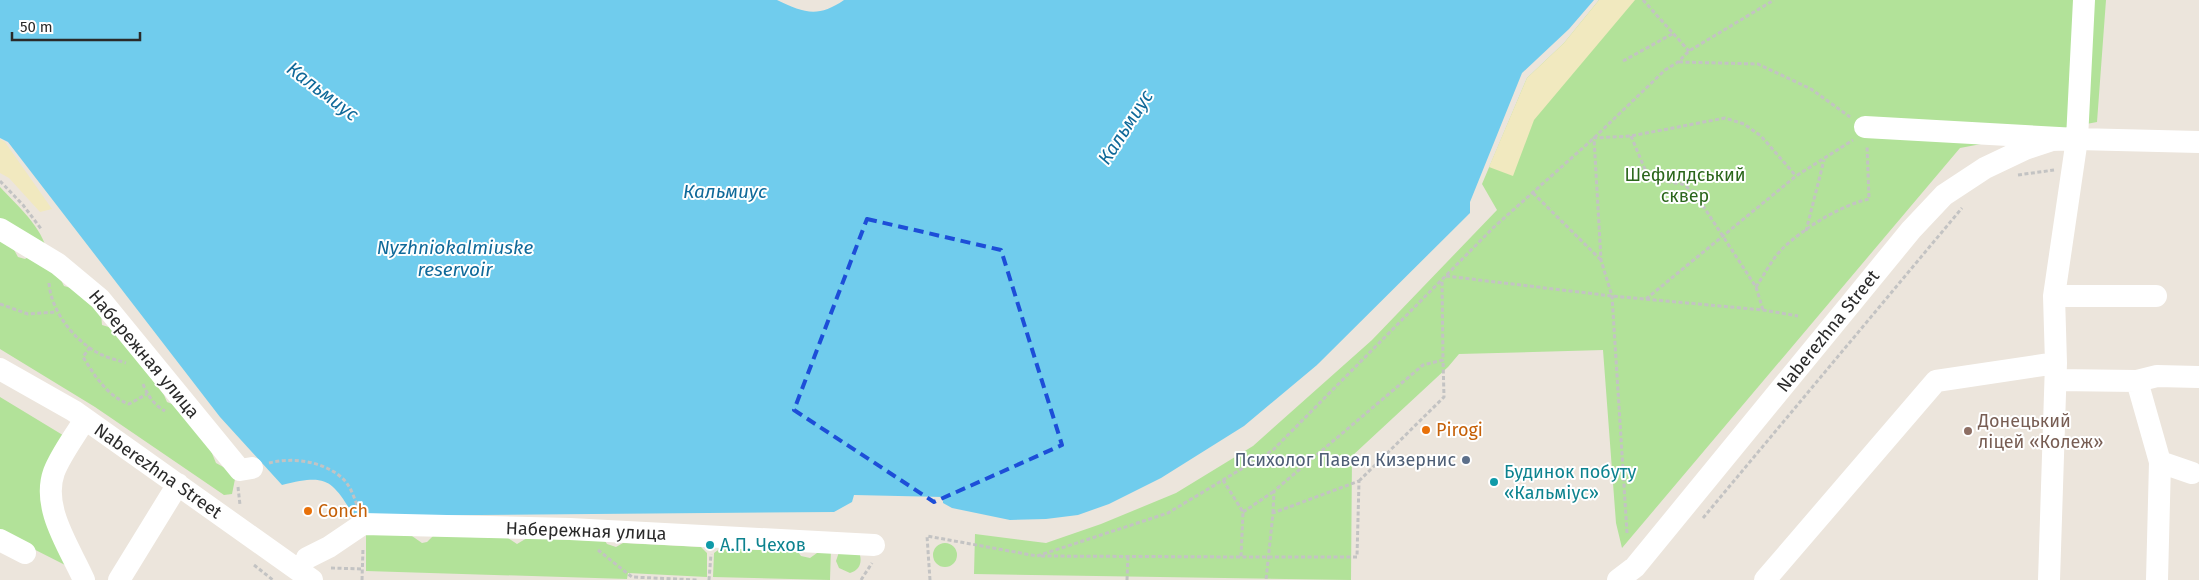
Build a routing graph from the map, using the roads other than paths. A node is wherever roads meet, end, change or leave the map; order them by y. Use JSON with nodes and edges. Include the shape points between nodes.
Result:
{"nodes":[{"id":1,"x":2084,"y":0,"type":"edge"},
{"id":2,"x":1866,"y":129,"type":"road end"},
{"id":3,"x":2077,"y":139,"type":"junction"},
{"id":4,"x":2199,"y":142,"type":"edge"},
{"id":5,"x":0,"y":230,"type":"edge"},
{"id":6,"x":2054,"y":296,"type":"junction"},
{"id":7,"x":2156,"y":296,"type":"dead end"},
{"id":8,"x":0,"y":369,"type":"edge"},
{"id":9,"x":2056,"y":372,"type":"junction"},
{"id":10,"x":2199,"y":377,"type":"edge"},
{"id":11,"x":2137,"y":381,"type":"junction"},
{"id":12,"x":85,"y":419,"type":"junction"},
{"id":13,"x":2160,"y":462,"type":"junction"},
{"id":14,"x":246,"y":469,"type":"road end"},
{"id":15,"x":2192,"y":473,"type":"dead end"},
{"id":16,"x":178,"y":484,"type":"junction"},
{"id":17,"x":0,"y":540,"type":"edge"},
{"id":18,"x":874,"y":545,"type":"dead end"},
{"id":19,"x":25,"y":553,"type":"dead end"},
{"id":20,"x":307,"y":558,"type":"road end"},
{"id":21,"x":84,"y":580,"type":"edge"},
{"id":22,"x":118,"y":580,"type":"edge"},
{"id":23,"x":312,"y":580,"type":"edge"},
{"id":24,"x":1618,"y":580,"type":"edge"},
{"id":25,"x":1765,"y":580,"type":"edge"},
{"id":26,"x":2049,"y":580,"type":"edge"},
{"id":27,"x":2157,"y":580,"type":"edge"}],
"edges":[{"from":1,"to":3,"type":"street"},
{"from":2,"to":3,"type":"street"},
{"from":3,"to":4,"type":"street"},
{"from":3,"to":6,"type":"street"},
{"from":3,"to":24,"type":"street","name":"Naberezhna Street","via":[[2052,140],[2025,149],[1984,168],[1944,195],[1911,230],[1635,568]]},
{"from":5,"to":14,"type":"street","name":"Набережная улица","via":[[52,261],[100,299]]},
{"from":6,"to":7,"type":"street"},
{"from":6,"to":9,"type":"street"},
{"from":8,"to":12,"type":"street","name":"Naberezhna Street"},
{"from":9,"to":11,"type":"street"},
{"from":9,"to":25,"type":"street","via":[[1936,381]]},
{"from":9,"to":26,"type":"street"},
{"from":10,"to":11,"type":"street","via":[[2157,376]]},
{"from":11,"to":13,"type":"street"},
{"from":12,"to":16,"type":"street","name":"Naberezhna Street"},
{"from":12,"to":21,"type":"street","via":[[54,471],[50,496],[54,514]]},
{"from":13,"to":15,"type":"street"},
{"from":13,"to":27,"type":"street"},
{"from":16,"to":22,"type":"street"},
{"from":16,"to":23,"type":"street","name":"Naberezhna Street"},
{"from":17,"to":19,"type":"street"},
{"from":18,"to":20,"type":"street","name":"Набережная улица","via":[[570,529],[363,524]]}]}
